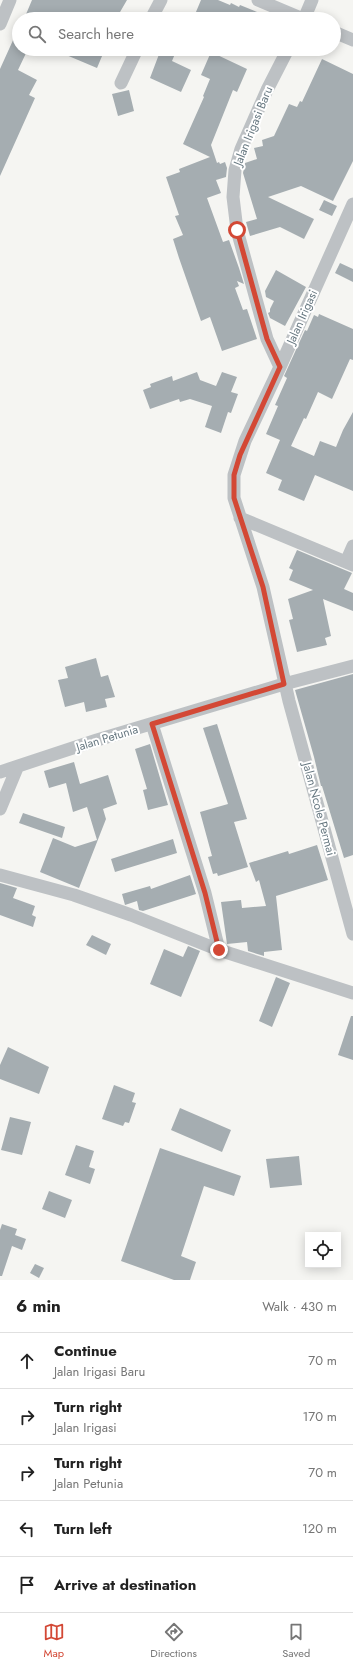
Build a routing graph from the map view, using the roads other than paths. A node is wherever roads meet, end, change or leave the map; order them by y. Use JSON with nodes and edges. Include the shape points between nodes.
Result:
{"nodes":[{"id":1,"x":10,"y":0,"type":"edge"},
{"id":2,"x":161,"y":0,"type":"edge"},
{"id":3,"x":258,"y":0,"type":"edge"},
{"id":4,"x":312,"y":0,"type":"edge"},
{"id":5,"x":155,"y":12,"type":"edge"},
{"id":6,"x":287,"y":12,"type":"edge"},
{"id":7,"x":307,"y":12,"type":"edge"},
{"id":8,"x":0,"y":24,"type":"edge"},
{"id":9,"x":341,"y":35,"type":"edge"},
{"id":10,"x":353,"y":40,"type":"edge"},
{"id":11,"x":134,"y":56,"type":"edge"},
{"id":12,"x":284,"y":56,"type":"edge"},
{"id":13,"x":121,"y":83,"type":"dead end"},
{"id":14,"x":353,"y":204,"type":"edge"},
{"id":15,"x":280,"y":367,"type":"junction"},
{"id":16,"x":240,"y":518,"type":"junction"},
{"id":17,"x":353,"y":546,"type":"edge"},
{"id":18,"x":349,"y":563,"type":"edge"},
{"id":19,"x":353,"y":666,"type":"edge"},
{"id":20,"x":284,"y":684,"type":"junction"},
{"id":21,"x":152,"y":724,"type":"junction"},
{"id":22,"x":17,"y":768,"type":"junction"},
{"id":23,"x":0,"y":772,"type":"edge"},
{"id":24,"x":0,"y":809,"type":"edge"},
{"id":25,"x":0,"y":875,"type":"edge"},
{"id":26,"x":353,"y":934,"type":"edge"},
{"id":27,"x":219,"y":950,"type":"junction"},
{"id":28,"x":353,"y":993,"type":"edge"}],
"edges":[{"from":1,"to":8,"type":"street"},
{"from":2,"to":5,"type":"street"},
{"from":3,"to":6,"type":"street"},
{"from":4,"to":7,"type":"street"},
{"from":9,"to":10,"type":"street"},
{"from":11,"to":13,"type":"street"},
{"from":12,"to":15,"type":"street","name":"Jalan Irigasi Baru","via":[[266,90],[241,149],[234,170],[233,197],[237,230],[267,339]]},
{"from":14,"to":15,"type":"street","name":"Jalan Irigasi"},
{"from":15,"to":16,"type":"street","name":"Jalan Irigasi","via":[[236,464],[234,498]]},
{"from":16,"to":18,"type":"street"},
{"from":16,"to":20,"type":"street","name":"Jalan Irigasi","via":[[263,587]]},
{"from":17,"to":18,"type":"street"},
{"from":19,"to":20,"type":"street","name":"Jalan Petunia"},
{"from":20,"to":21,"type":"street","name":"Jalan Petunia"},
{"from":20,"to":26,"type":"street","name":"Jalan Ncole Permai"},
{"from":21,"to":22,"type":"street","name":"Jalan Petunia"},
{"from":21,"to":27,"type":"street","via":[[205,893]]},
{"from":22,"to":23,"type":"street","name":"Jalan Petunia"},
{"from":22,"to":24,"type":"street"},
{"from":25,"to":27,"type":"street","via":[[131,915]]},
{"from":27,"to":28,"type":"street"}]}
